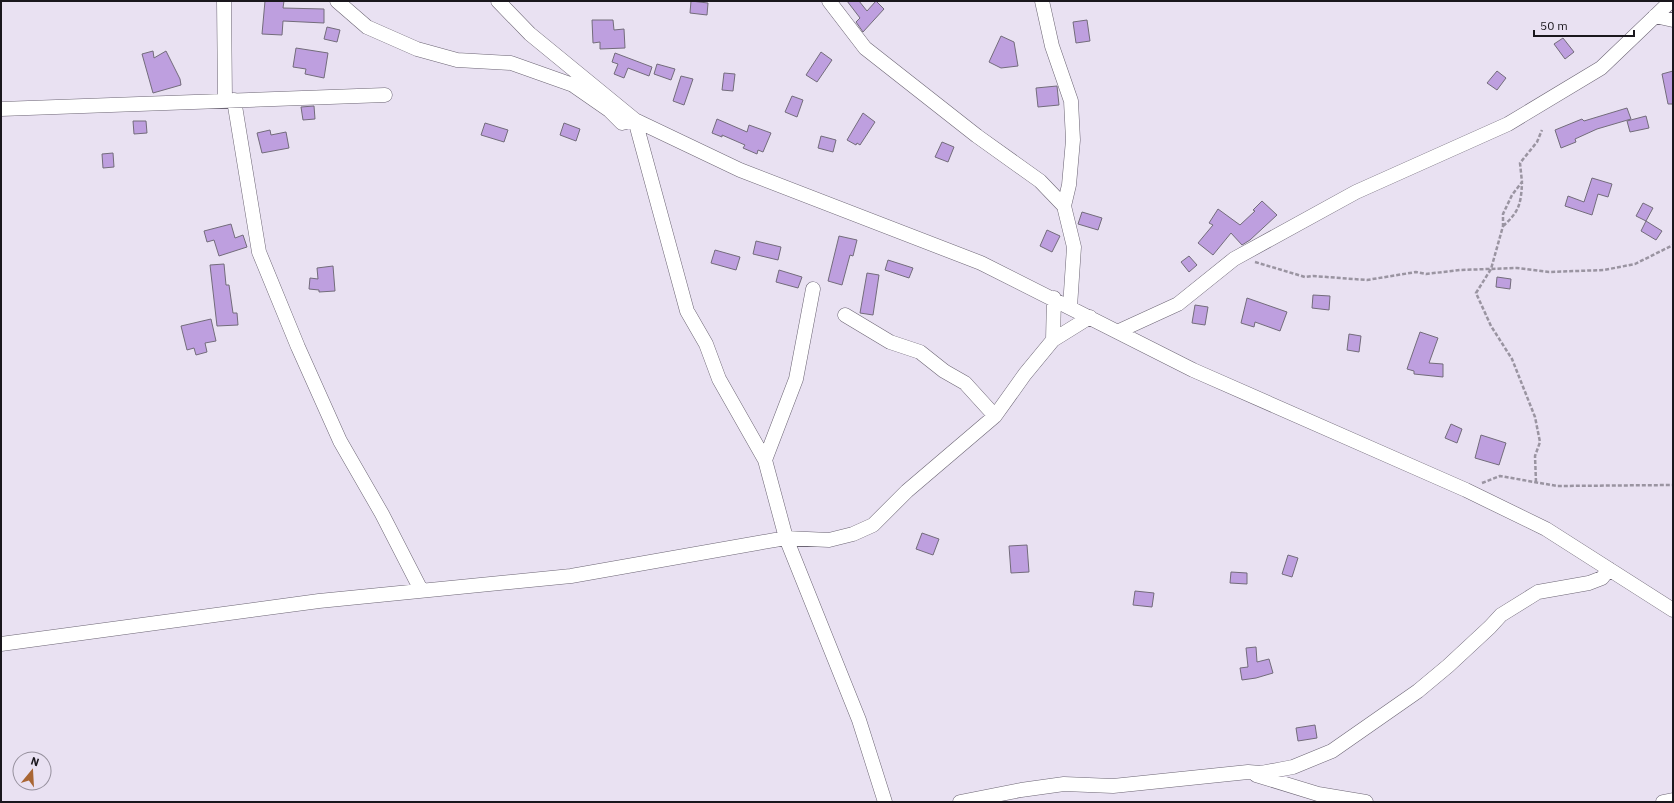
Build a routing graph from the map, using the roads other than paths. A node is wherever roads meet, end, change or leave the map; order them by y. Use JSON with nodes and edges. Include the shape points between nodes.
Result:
{"nodes":[{"id":1,"x":224,"y":1,"type":"edge"},
{"id":2,"x":337,"y":1,"type":"edge"},
{"id":3,"x":498,"y":1,"type":"edge"},
{"id":4,"x":829,"y":1,"type":"edge"},
{"id":5,"x":1042,"y":1,"type":"edge"},
{"id":6,"x":1671,"y":1,"type":"edge"},
{"id":7,"x":1655,"y":16,"type":"junction"},
{"id":8,"x":1673,"y":20,"type":"edge"},
{"id":9,"x":385,"y":95,"type":"dead end"},
{"id":10,"x":229,"y":100,"type":"junction"},
{"id":11,"x":1,"y":109,"type":"edge"},
{"id":12,"x":629,"y":122,"type":"junction"},
{"id":13,"x":1064,"y":206,"type":"junction"},
{"id":14,"x":813,"y":289,"type":"dead end"},
{"id":15,"x":1054,"y":298,"type":"junction"},
{"id":16,"x":1070,"y":307,"type":"junction"},
{"id":17,"x":845,"y":315,"type":"dead end"},
{"id":18,"x":1090,"y":317,"type":"junction"},
{"id":19,"x":1119,"y":331,"type":"junction"},
{"id":20,"x":1053,"y":340,"type":"junction"},
{"id":21,"x":995,"y":416,"type":"junction"},
{"id":22,"x":766,"y":460,"type":"junction"},
{"id":23,"x":786,"y":538,"type":"junction"},
{"id":24,"x":1609,"y":569,"type":"junction"},
{"id":25,"x":420,"y":590,"type":"junction"},
{"id":26,"x":1673,"y":610,"type":"edge"},
{"id":27,"x":1,"y":644,"type":"edge"},
{"id":28,"x":1248,"y":772,"type":"junction"},
{"id":29,"x":1673,"y":800,"type":"edge"},
{"id":30,"x":885,"y":802,"type":"edge"},
{"id":31,"x":960,"y":802,"type":"edge"},
{"id":32,"x":1366,"y":802,"type":"edge"},
{"id":33,"x":1663,"y":802,"type":"edge"}],
"edges":[{"from":1,"to":10,"type":"street"},
{"from":2,"to":12,"type":"street","via":[[367,27],[417,49],[458,60],[510,62],[573,85]]},
{"from":3,"to":12,"type":"street","via":[[530,34]]},
{"from":4,"to":13,"type":"street","via":[[864,48],[977,136],[1040,181]]},
{"from":5,"to":13,"type":"street","via":[[1052,46],[1071,101],[1073,140]]},
{"from":6,"to":7,"type":"street"},
{"from":7,"to":8,"type":"street"},
{"from":7,"to":19,"type":"street","via":[[1601,68],[1508,124],[1356,192],[1234,259],[1178,304]]},
{"from":9,"to":10,"type":"street"},
{"from":10,"to":11,"type":"street"},
{"from":10,"to":25,"type":"street","via":[[259,252],[340,441],[382,514]]},
{"from":12,"to":15,"type":"street","via":[[740,170],[980,263]]},
{"from":12,"to":22,"type":"street","via":[[687,311],[706,344],[718,379]]},
{"from":13,"to":16,"type":"street","via":[[1074,247]]},
{"from":14,"to":22,"type":"street","via":[[796,379]]},
{"from":15,"to":16,"type":"street"},
{"from":15,"to":20,"type":"street"},
{"from":16,"to":18,"type":"street"},
{"from":17,"to":21,"type":"street","via":[[890,342],[920,352],[944,371],[965,383]]},
{"from":18,"to":19,"type":"street"},
{"from":18,"to":20,"type":"street"},
{"from":19,"to":24,"type":"street","via":[[1193,370],[1466,490],[1546,529]]},
{"from":20,"to":21,"type":"street"},
{"from":21,"to":23,"type":"street","via":[[907,491],[873,525],[829,540]]},
{"from":22,"to":23,"type":"street"},
{"from":23,"to":25,"type":"street","via":[[571,576]]},
{"from":23,"to":30,"type":"street","via":[[859,720]]},
{"from":24,"to":26,"type":"street"},
{"from":24,"to":28,"type":"street","via":[[1602,578],[1538,592],[1501,615],[1418,691],[1332,751],[1294,767],[1261,773]]},
{"from":25,"to":27,"type":"street","via":[[319,601]]},
{"from":28,"to":31,"type":"street","via":[[1113,786],[1064,784]]},
{"from":28,"to":32,"type":"street","via":[[1318,794]]},
{"from":29,"to":33,"type":"street"}]}
